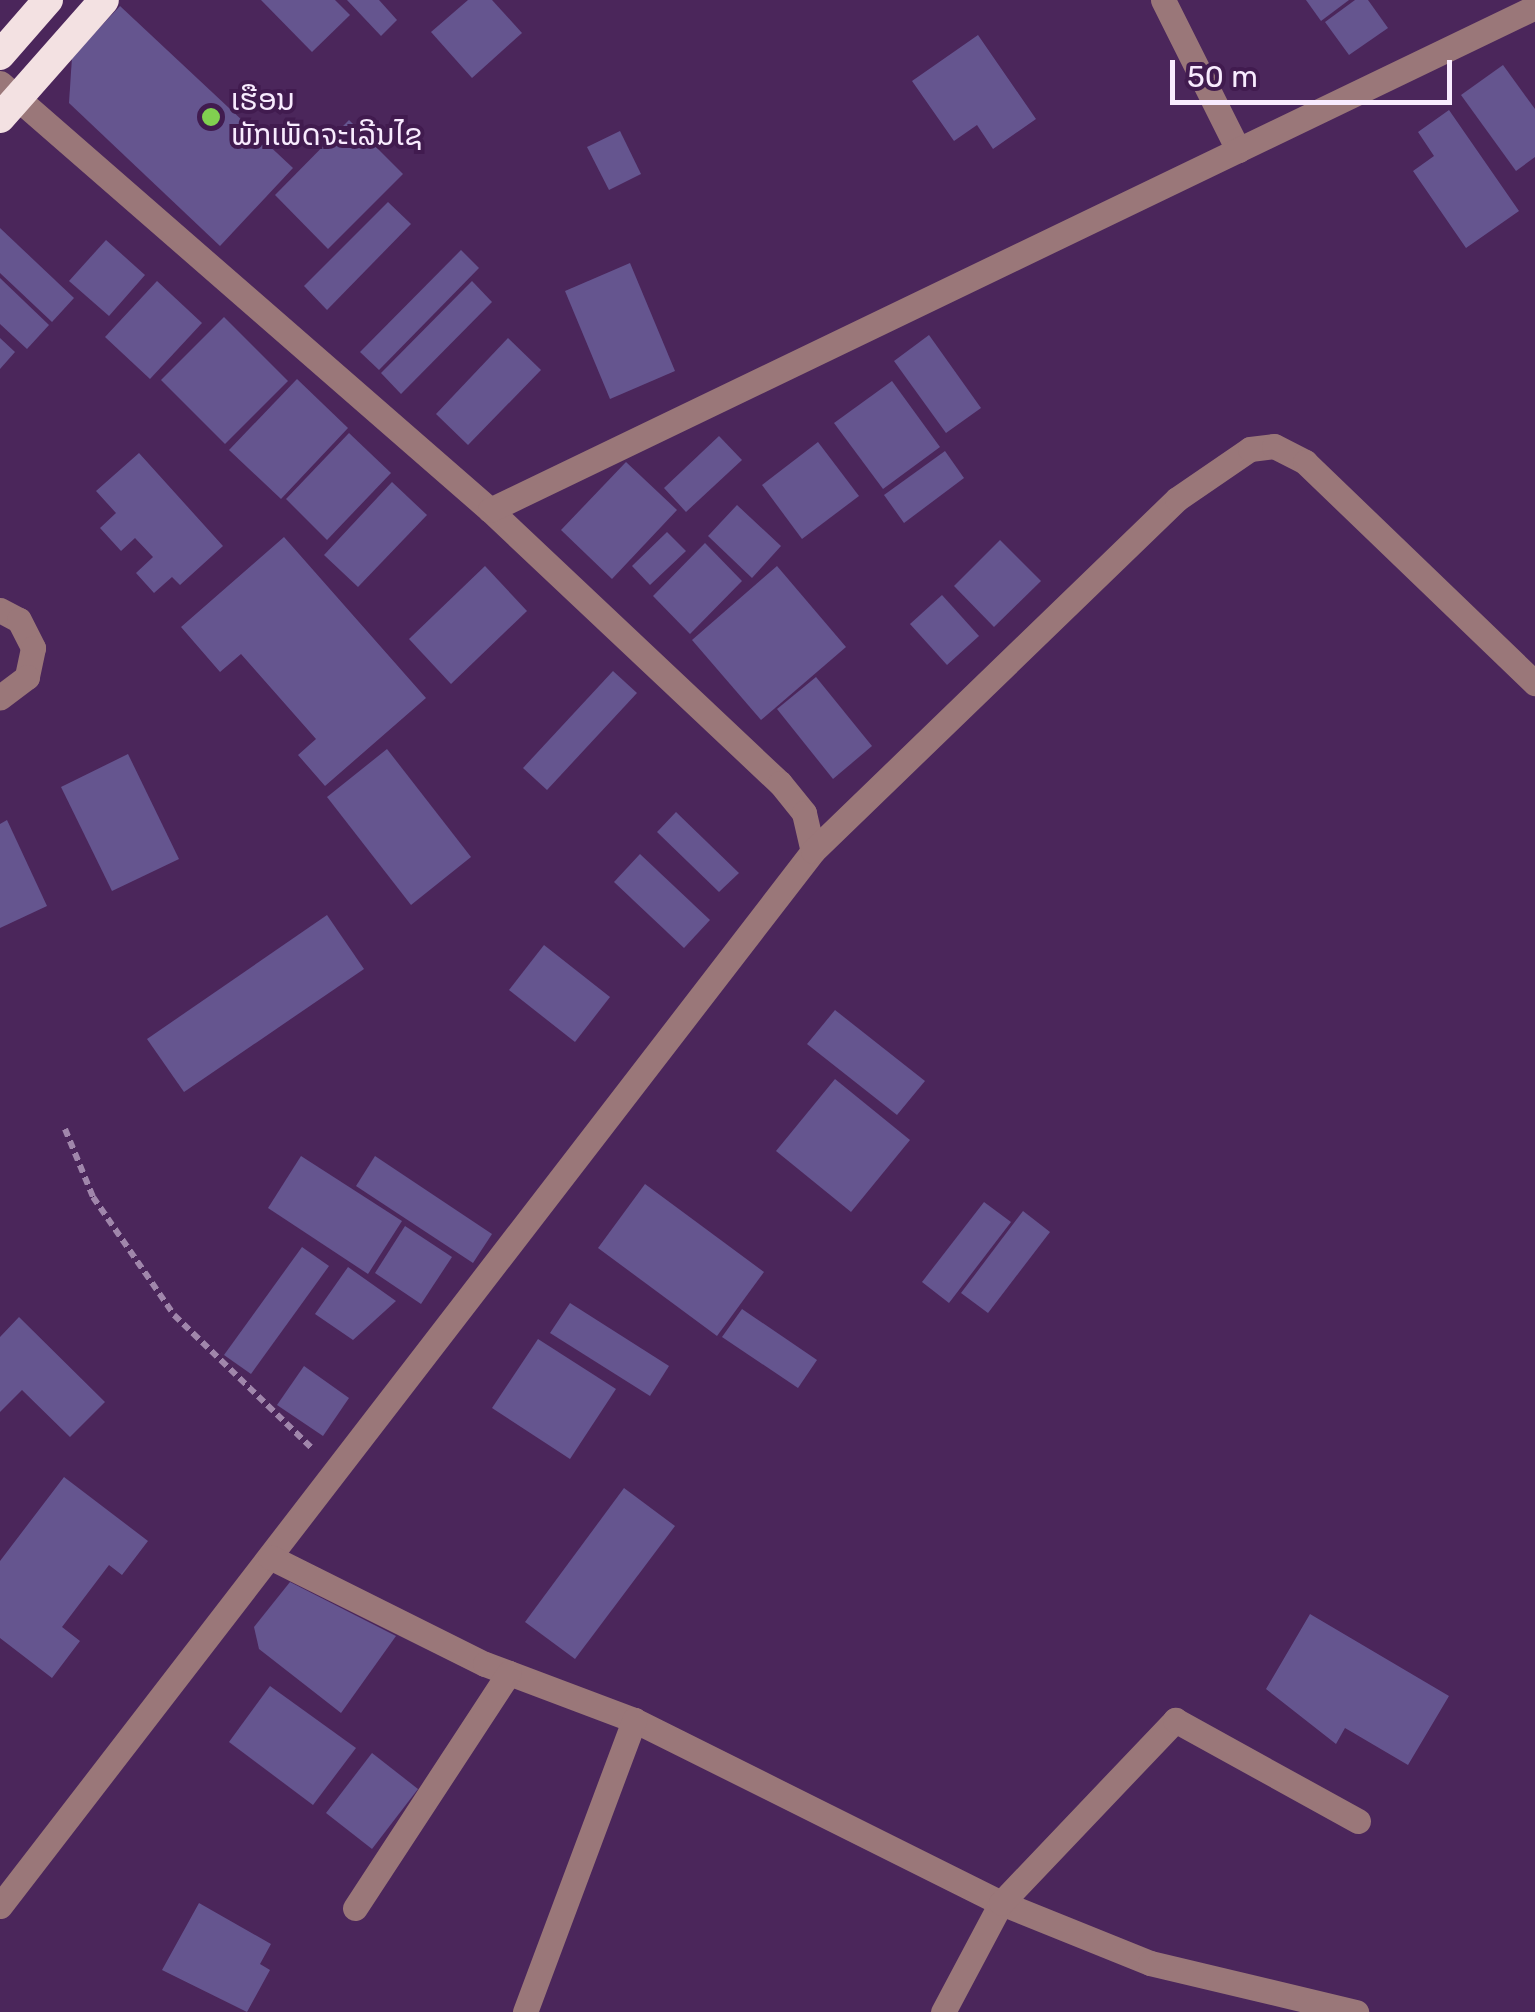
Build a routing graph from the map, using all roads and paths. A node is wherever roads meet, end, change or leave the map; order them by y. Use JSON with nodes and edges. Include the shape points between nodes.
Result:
{"nodes":[{"id":1,"x":48,"y":0,"type":"edge"},
{"id":2,"x":104,"y":0,"type":"edge"},
{"id":3,"x":1163,"y":0,"type":"edge"},
{"id":4,"x":1535,"y":8,"type":"edge"},
{"id":5,"x":0,"y":56,"type":"edge"},
{"id":6,"x":6,"y":100,"type":"edge"},
{"id":7,"x":1238,"y":150,"type":"junction"},
{"id":8,"x":490,"y":510,"type":"junction"},
{"id":9,"x":0,"y":610,"type":"edge"},
{"id":10,"x":1535,"y":683,"type":"edge"},
{"id":11,"x":0,"y":697,"type":"edge"},
{"id":12,"x":813,"y":851,"type":"junction"},
{"id":13,"x":65,"y":1129,"type":"dead end"},
{"id":14,"x":337,"y":1471,"type":"junction"},
{"id":15,"x":270,"y":1558,"type":"junction"},
{"id":16,"x":509,"y":1673,"type":"junction"},
{"id":17,"x":634,"y":1720,"type":"junction"},
{"id":18,"x":1358,"y":1821,"type":"dead end"},
{"id":19,"x":9,"y":1879,"type":"edge"},
{"id":20,"x":1002,"y":1903,"type":"junction"},
{"id":21,"x":0,"y":1906,"type":"edge"},
{"id":22,"x":355,"y":1908,"type":"dead end"},
{"id":23,"x":525,"y":2012,"type":"edge"},
{"id":24,"x":943,"y":2012,"type":"edge"},
{"id":25,"x":1356,"y":2012,"type":"edge"}],
"edges":[{"from":1,"to":5,"type":"highway"},
{"from":2,"to":6,"type":"highway"},
{"from":3,"to":7,"type":"street"},
{"from":4,"to":7,"type":"street"},
{"from":6,"to":8,"type":"street"},
{"from":7,"to":8,"type":"street"},
{"from":8,"to":12,"type":"street","via":[[780,783],[804,813]]},
{"from":9,"to":11,"type":"street","via":[[19,620],[33,648],[27,676]]},
{"from":10,"to":12,"type":"street","via":[[1305,462],[1274,446],[1250,449],[1177,499]]},
{"from":12,"to":14,"type":"street"},
{"from":13,"to":14,"type":"path","via":[[93,1197],[174,1315]]},
{"from":14,"to":15,"type":"street"},
{"from":15,"to":16,"type":"street"},
{"from":15,"to":19,"type":"street"},
{"from":16,"to":17,"type":"street"},
{"from":16,"to":22,"type":"street"},
{"from":17,"to":20,"type":"street"},
{"from":17,"to":23,"type":"street"},
{"from":18,"to":20,"type":"street","via":[[1175,1720]]},
{"from":19,"to":21,"type":"street"},
{"from":20,"to":24,"type":"street"},
{"from":20,"to":25,"type":"street","via":[[1150,1963]]}]}
